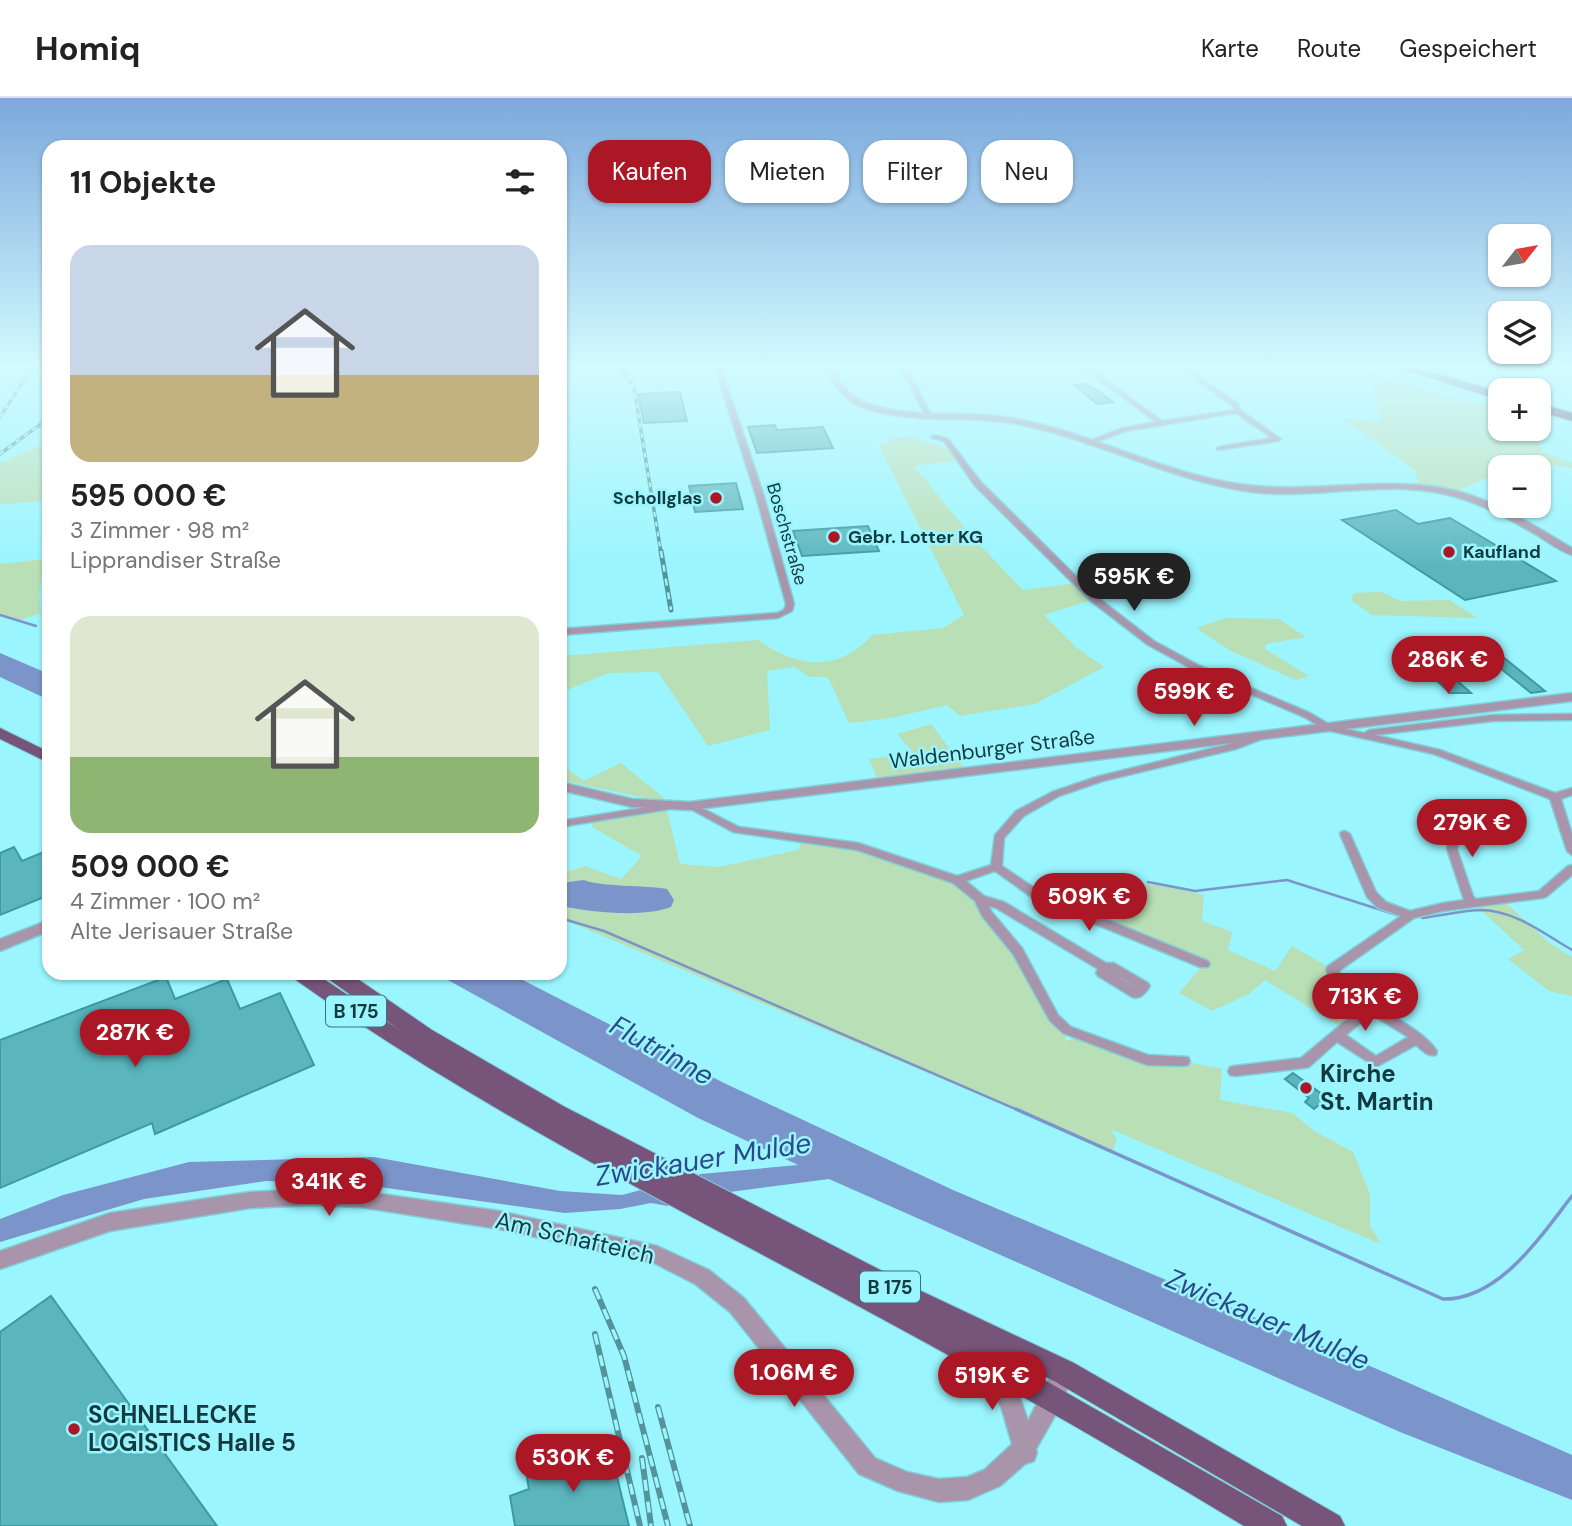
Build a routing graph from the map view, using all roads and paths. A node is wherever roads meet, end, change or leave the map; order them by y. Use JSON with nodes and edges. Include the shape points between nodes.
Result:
{"nodes":[{"id":1,"x":740,"y":435,"type":"edge"},
{"id":2,"x":1061,"y":435,"type":"edge"},
{"id":3,"x":1110,"y":435,"type":"edge"},
{"id":4,"x":1272,"y":435,"type":"edge"},
{"id":5,"x":934,"y":437,"type":"dead end"},
{"id":6,"x":1088,"y":443,"type":"junction"},
{"id":7,"x":1219,"y":449,"type":"dead end"},
{"id":8,"x":1572,"y":552,"type":"edge"},
{"id":9,"x":567,"y":631,"type":"edge"},
{"id":10,"x":1572,"y":697,"type":"edge"},
{"id":11,"x":1572,"y":717,"type":"edge"},
{"id":12,"x":1329,"y":728,"type":"junction"},
{"id":13,"x":0,"y":733,"type":"edge"},
{"id":14,"x":1361,"y":734,"type":"junction"},
{"id":15,"x":1259,"y":737,"type":"junction"},
{"id":16,"x":42,"y":754,"type":"edge"},
{"id":17,"x":567,"y":788,"type":"edge"},
{"id":18,"x":1572,"y":791,"type":"edge"},
{"id":19,"x":1555,"y":797,"type":"junction"},
{"id":20,"x":690,"y":806,"type":"junction"},
{"id":21,"x":666,"y":807,"type":"junction"},
{"id":22,"x":1457,"y":821,"type":"dead end"},
{"id":23,"x":567,"y":823,"type":"edge"},
{"id":24,"x":1345,"y":834,"type":"dead end"},
{"id":25,"x":1572,"y":850,"type":"edge"},
{"id":26,"x":996,"y":867,"type":"junction"},
{"id":27,"x":1572,"y":869,"type":"edge"},
{"id":28,"x":957,"y":880,"type":"junction"},
{"id":29,"x":980,"y":899,"type":"junction"},
{"id":30,"x":1473,"y":903,"type":"junction"},
{"id":31,"x":1410,"y":915,"type":"junction"},
{"id":32,"x":42,"y":928,"type":"edge"},
{"id":33,"x":0,"y":945,"type":"edge"},
{"id":34,"x":1204,"y":964,"type":"dead end"},
{"id":35,"x":1107,"y":969,"type":"dead end"},
{"id":36,"x":310,"y":980,"type":"edge"},
{"id":37,"x":344,"y":980,"type":"edge"},
{"id":38,"x":1370,"y":1007,"type":"junction"},
{"id":39,"x":1338,"y":1036,"type":"junction"},
{"id":40,"x":1417,"y":1038,"type":"junction"},
{"id":41,"x":1431,"y":1051,"type":"dead end"},
{"id":42,"x":1182,"y":1061,"type":"dead end"},
{"id":43,"x":1236,"y":1071,"type":"dead end"},
{"id":44,"x":708,"y":1204,"type":"junction"},
{"id":45,"x":0,"y":1259,"type":"edge"},
{"id":46,"x":982,"y":1359,"type":"junction"},
{"id":47,"x":1059,"y":1385,"type":"junction"},
{"id":48,"x":1026,"y":1453,"type":"junction"},
{"id":49,"x":1272,"y":1526,"type":"edge"},
{"id":50,"x":1330,"y":1526,"type":"edge"}],
"edges":[{"from":1,"to":9,"type":"street","name":"Boschstraße","via":[[790,604],[788,611]]},
{"from":2,"to":6,"type":"street"},
{"from":3,"to":6,"type":"street"},
{"from":4,"to":7,"type":"street","via":[[1278,439]]},
{"from":5,"to":12,"type":"street","via":[[946,440],[1003,510],[1130,628],[1197,668]]},
{"from":6,"to":8,"type":"street","via":[[1170,471],[1253,489],[1323,491],[1392,486],[1449,492],[1501,512]]},
{"from":10,"to":12,"type":"street","name":"Waldenburger Straße"},
{"from":11,"to":14,"type":"street","via":[[1493,718]]},
{"from":12,"to":14,"type":"street"},
{"from":12,"to":15,"type":"street","name":"Waldenburger Straße"},
{"from":13,"to":16,"type":"main road"},
{"from":14,"to":19,"type":"street","via":[[1437,752]]},
{"from":15,"to":20,"type":"street","name":"Waldenburger Straße"},
{"from":15,"to":26,"type":"street","via":[[1072,787],[1038,802],[1008,821],[997,837],[992,853]]},
{"from":17,"to":21,"type":"street","name":"Waldenburger Straße"},
{"from":18,"to":19,"type":"street"},
{"from":19,"to":25,"type":"street"},
{"from":20,"to":21,"type":"street","name":"Waldenburger Straße"},
{"from":20,"to":28,"type":"street","via":[[737,830],[858,848]]},
{"from":21,"to":23,"type":"street","name":"Waldenburger Straße"},
{"from":22,"to":30,"type":"street","via":[[1452,849]]},
{"from":24,"to":31,"type":"street","via":[[1371,894],[1382,905]]},
{"from":26,"to":28,"type":"street"},
{"from":26,"to":34,"type":"street","via":[[1038,896]]},
{"from":27,"to":30,"type":"street","via":[[1542,894]]},
{"from":28,"to":29,"type":"street"},
{"from":29,"to":35,"type":"street","via":[[1000,905]]},
{"from":29,"to":42,"type":"street","via":[[1066,1030],[1147,1060]]},
{"from":30,"to":31,"type":"street"},
{"from":31,"to":38,"type":"street","via":[[1332,969],[1341,988]]},
{"from":32,"to":33,"type":"street"},
{"from":36,"to":44,"type":"main road","number":"B 175","via":[[534,1122],[639,1178]]},
{"from":37,"to":44,"type":"main road","number":"B 175","via":[[488,1074],[665,1171]]},
{"from":38,"to":39,"type":"street"},
{"from":38,"to":40,"type":"street"},
{"from":39,"to":40,"type":"street","via":[[1376,1062]]},
{"from":39,"to":43,"type":"street","via":[[1304,1063]]},
{"from":40,"to":41,"type":"street"},
{"from":44,"to":46,"type":"main road","number":"B 175"},
{"from":44,"to":47,"type":"main road","number":"B 175","via":[[921,1303]]},
{"from":45,"to":48,"type":"street","name":"Am Schafteich","via":[[110,1222],[250,1200],[359,1199],[499,1220],[657,1255],[702,1277],[737,1305],[867,1466],[892,1489],[920,1503],[951,1508],[976,1504],[1002,1488]]},
{"from":46,"to":47,"type":"main road","number":"B 175"},
{"from":46,"to":48,"type":"street","via":[[1011,1401]]},
{"from":47,"to":48,"type":"street","name":"Am Schafteich"},
{"from":47,"to":49,"type":"main road","number":"B 175"},
{"from":47,"to":50,"type":"main road","number":"B 175"}]}
